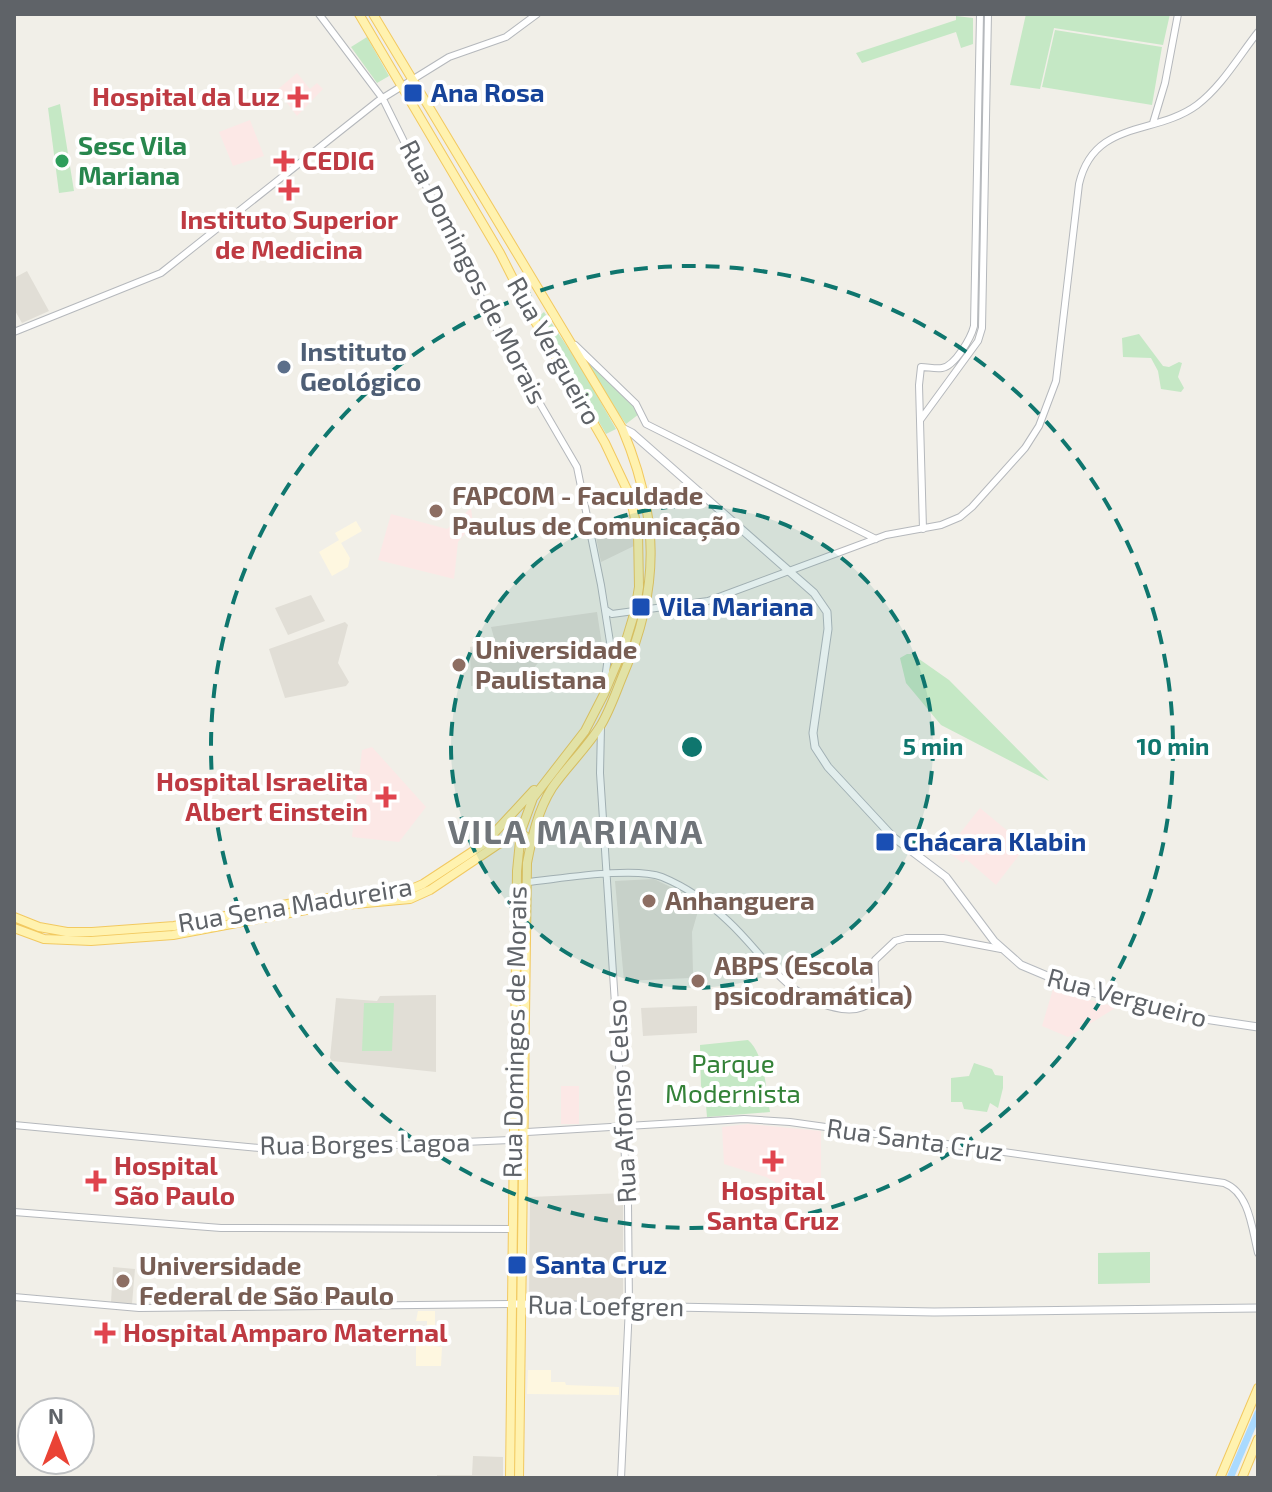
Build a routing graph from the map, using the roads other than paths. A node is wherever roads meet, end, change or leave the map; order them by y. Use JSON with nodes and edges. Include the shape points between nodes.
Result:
{"nodes":[{"id":1,"x":319,"y":14,"type":"edge"},
{"id":2,"x":359,"y":14,"type":"edge"},
{"id":3,"x":373,"y":14,"type":"edge"},
{"id":4,"x":537,"y":14,"type":"edge"},
{"id":5,"x":980,"y":14,"type":"edge"},
{"id":6,"x":988,"y":14,"type":"edge"},
{"id":7,"x":1178,"y":14,"type":"edge"},
{"id":8,"x":1258,"y":32,"type":"edge"},
{"id":9,"x":411,"y":80,"type":"junction"},
{"id":10,"x":401,"y":86,"type":"junction"},
{"id":11,"x":383,"y":98,"type":"junction"},
{"id":12,"x":1158,"y":109,"type":"junction"},
{"id":13,"x":1168,"y":118,"type":"junction"},
{"id":14,"x":1153,"y":123,"type":"junction"},
{"id":15,"x":14,"y":332,"type":"edge"},
{"id":16,"x":568,"y":338,"type":"junction"},
{"id":17,"x":920,"y":420,"type":"junction"},
{"id":18,"x":622,"y":428,"type":"junction"},
{"id":19,"x":640,"y":440,"type":"junction"},
{"id":20,"x":627,"y":441,"type":"junction"},
{"id":21,"x":923,"y":529,"type":"junction"},
{"id":22,"x":860,"y":531,"type":"junction"},
{"id":23,"x":876,"y":539,"type":"junction"},
{"id":24,"x":861,"y":544,"type":"junction"},
{"id":25,"x":792,"y":571,"type":"junction"},
{"id":26,"x":606,"y":610,"type":"junction"},
{"id":27,"x":647,"y":610,"type":"junction"},
{"id":28,"x":635,"y":611,"type":"junction"},
{"id":29,"x":604,"y":694,"type":"junction"},
{"id":30,"x":601,"y":724,"type":"junction"},
{"id":31,"x":541,"y":784,"type":"junction"},
{"id":32,"x":533,"y":833,"type":"junction"},
{"id":33,"x":520,"y":837,"type":"junction"},
{"id":34,"x":501,"y":843,"type":"junction"},
{"id":35,"x":518,"y":852,"type":"junction"},
{"id":36,"x":517,"y":871,"type":"junction"},
{"id":37,"x":608,"y":875,"type":"junction"},
{"id":38,"x":527,"y":882,"type":"junction"},
{"id":39,"x":14,"y":917,"type":"edge"},
{"id":40,"x":14,"y":928,"type":"edge"},
{"id":41,"x":986,"y":931,"type":"junction"},
{"id":42,"x":974,"y":942,"type":"junction"},
{"id":43,"x":1003,"y":950,"type":"junction"},
{"id":44,"x":1258,"y":1027,"type":"edge"},
{"id":45,"x":14,"y":1125,"type":"edge"},
{"id":46,"x":624,"y":1127,"type":"junction"},
{"id":47,"x":524,"y":1133,"type":"junction"},
{"id":48,"x":515,"y":1138,"type":"junction"},
{"id":49,"x":14,"y":1212,"type":"edge"},
{"id":50,"x":513,"y":1229,"type":"junction"},
{"id":51,"x":1258,"y":1253,"type":"edge"},
{"id":52,"x":14,"y":1297,"type":"edge"},
{"id":53,"x":517,"y":1304,"type":"junction"},
{"id":54,"x":629,"y":1306,"type":"junction"},
{"id":55,"x":1258,"y":1308,"type":"edge"},
{"id":56,"x":1258,"y":1388,"type":"edge"},
{"id":57,"x":1258,"y":1439,"type":"edge"},
{"id":58,"x":510,"y":1478,"type":"edge"},
{"id":59,"x":519,"y":1478,"type":"edge"},
{"id":60,"x":621,"y":1478,"type":"edge"},
{"id":61,"x":1220,"y":1478,"type":"edge"},
{"id":62,"x":1242,"y":1478,"type":"edge"}],
"edges":[{"from":1,"to":11,"type":"street","name":"Rua Domingos de Morais"},
{"from":2,"to":10,"type":"main road","name":"Rua Vergueiro"},
{"from":3,"to":9,"type":"main road","name":"Rua Vergueiro"},
{"from":4,"to":9,"type":"street","via":[[506,37],[449,57]]},
{"from":5,"to":17,"type":"street","via":[[974,326],[950,365],[921,367]]},
{"from":6,"to":17,"type":"street","via":[[982,328]]},
{"from":7,"to":12,"type":"street"},
{"from":8,"to":13,"type":"street","via":[[1205,98]]},
{"from":9,"to":10,"type":"street"},
{"from":9,"to":16,"type":"main road","name":"Rua Vergueiro"},
{"from":10,"to":11,"type":"street"},
{"from":10,"to":28,"type":"main road","name":"Rua Vergueiro","via":[[500,253],[630,496],[638,532]]},
{"from":11,"to":15,"type":"street","via":[[161,273]]},
{"from":11,"to":26,"type":"street","name":"Rua Domingos de Morais","via":[[497,330],[577,467]]},
{"from":12,"to":13,"type":"street"},
{"from":12,"to":14,"type":"street"},
{"from":13,"to":14,"type":"street"},
{"from":14,"to":21,"type":"street","via":[[1103,143],[1082,170],[1058,373],[1039,426],[972,507],[949,522]]},
{"from":16,"to":18,"type":"main road","name":"Rua Vergueiro"},
{"from":16,"to":22,"type":"street","name":"Rua Vergueiro","via":[[636,404],[649,426]]},
{"from":17,"to":21,"type":"street"},
{"from":18,"to":19,"type":"main road","name":"Rua Vergueiro"},
{"from":18,"to":20,"type":"main road","name":"Rua Domingos de Morais"},
{"from":19,"to":20,"type":"main road","name":"Rua Vergueiro"},
{"from":19,"to":25,"type":"main road","name":"Rua Vergueiro"},
{"from":20,"to":27,"type":"main road","name":"Rua Domingos de Morais","via":[[650,526]]},
{"from":21,"to":23,"type":"street"},
{"from":22,"to":23,"type":"street","name":"Rua Vergueiro"},
{"from":22,"to":24,"type":"street"},
{"from":23,"to":24,"type":"street"},
{"from":24,"to":25,"type":"street"},
{"from":25,"to":27,"type":"street","via":[[708,601]]},
{"from":25,"to":41,"type":"main road","name":"Rua Vergueiro","via":[[829,616],[813,744],[893,837],[946,877]]},
{"from":26,"to":28,"type":"street"},
{"from":26,"to":29,"type":"street","name":"Rua Domingos de Morais","via":[[610,642]]},
{"from":27,"to":28,"type":"street"},
{"from":27,"to":30,"type":"main road","name":"Rua Domingos de Morais"},
{"from":28,"to":29,"type":"main road","name":"Rua Vergueiro"},
{"from":29,"to":31,"type":"main road","name":"Rua Domingos de Morais","via":[[585,731]]},
{"from":30,"to":32,"type":"main road","name":"Rua Domingos de Morais","via":[[552,789]]},
{"from":30,"to":37,"type":"street","name":"Rua Afonso Celso"},
{"from":31,"to":33,"type":"main road","name":"Rua Domingos de Morais"},
{"from":31,"to":39,"type":"main road","name":"Rua Sena Madureira","via":[[484,844],[409,890],[308,900],[174,926],[92,932],[57,931]]},
{"from":32,"to":33,"type":"main road","name":"Rua Sena Madureira"},
{"from":32,"to":38,"type":"main road","name":"Rua Domingos de Morais"},
{"from":33,"to":34,"type":"main road","name":"Rua Sena Madureira"},
{"from":33,"to":35,"type":"main road","name":"Rua Domingos de Morais"},
{"from":34,"to":35,"type":"main road"},
{"from":34,"to":40,"type":"main road","name":"Rua Sena Madureira","via":[[410,899],[322,907],[187,933],[91,941],[44,939]]},
{"from":35,"to":36,"type":"main road","name":"Rua Domingos de Morais"},
{"from":36,"to":38,"type":"main road"},
{"from":36,"to":48,"type":"main road","name":"Rua Domingos de Morais"},
{"from":37,"to":38,"type":"street"},
{"from":37,"to":42,"type":"street","via":[[649,873],[700,898],[730,922],[792,991],[836,1008],[857,1009],[870,1002],[875,960],[900,939]]},
{"from":37,"to":46,"type":"street","name":"Rua Afonso Celso"},
{"from":38,"to":47,"type":"main road","name":"Rua Domingos de Morais"},
{"from":41,"to":42,"type":"street"},
{"from":41,"to":43,"type":"main road","name":"Rua Vergueiro"},
{"from":42,"to":43,"type":"street"},
{"from":43,"to":44,"type":"main road","name":"Rua Vergueiro","via":[[1033,972],[1078,989]]},
{"from":45,"to":48,"type":"street","name":"Rua Borges Lagoa","via":[[281,1150]]},
{"from":46,"to":47,"type":"street","name":"Rua Santa Cruz"},
{"from":46,"to":51,"type":"street","name":"Rua Santa Cruz","via":[[778,1121],[1224,1183],[1241,1198]]},
{"from":46,"to":54,"type":"street","name":"Rua Afonso Celso"},
{"from":47,"to":48,"type":"street","name":"Rua Borges Lagoa"},
{"from":47,"to":53,"type":"main road","name":"Rua Domingos de Morais"},
{"from":48,"to":50,"type":"main road","name":"Rua Domingos de Morais"},
{"from":49,"to":50,"type":"street","via":[[221,1228]]},
{"from":50,"to":53,"type":"main road","name":"Rua Domingos de Morais"},
{"from":52,"to":53,"type":"street","name":"Rua Loefgren","via":[[139,1308]]},
{"from":53,"to":54,"type":"main road","name":"Rua Loefgren"},
{"from":53,"to":58,"type":"main road","name":"Rua Domingos de Morais"},
{"from":53,"to":59,"type":"main road","name":"Rua Domingos de Morais"},
{"from":54,"to":55,"type":"main road","name":"Rua Loefgren","via":[[998,1312]]},
{"from":54,"to":60,"type":"street","name":"Rua Afonso Celso"},
{"from":56,"to":61,"type":"main road"},
{"from":57,"to":62,"type":"main road"}]}
